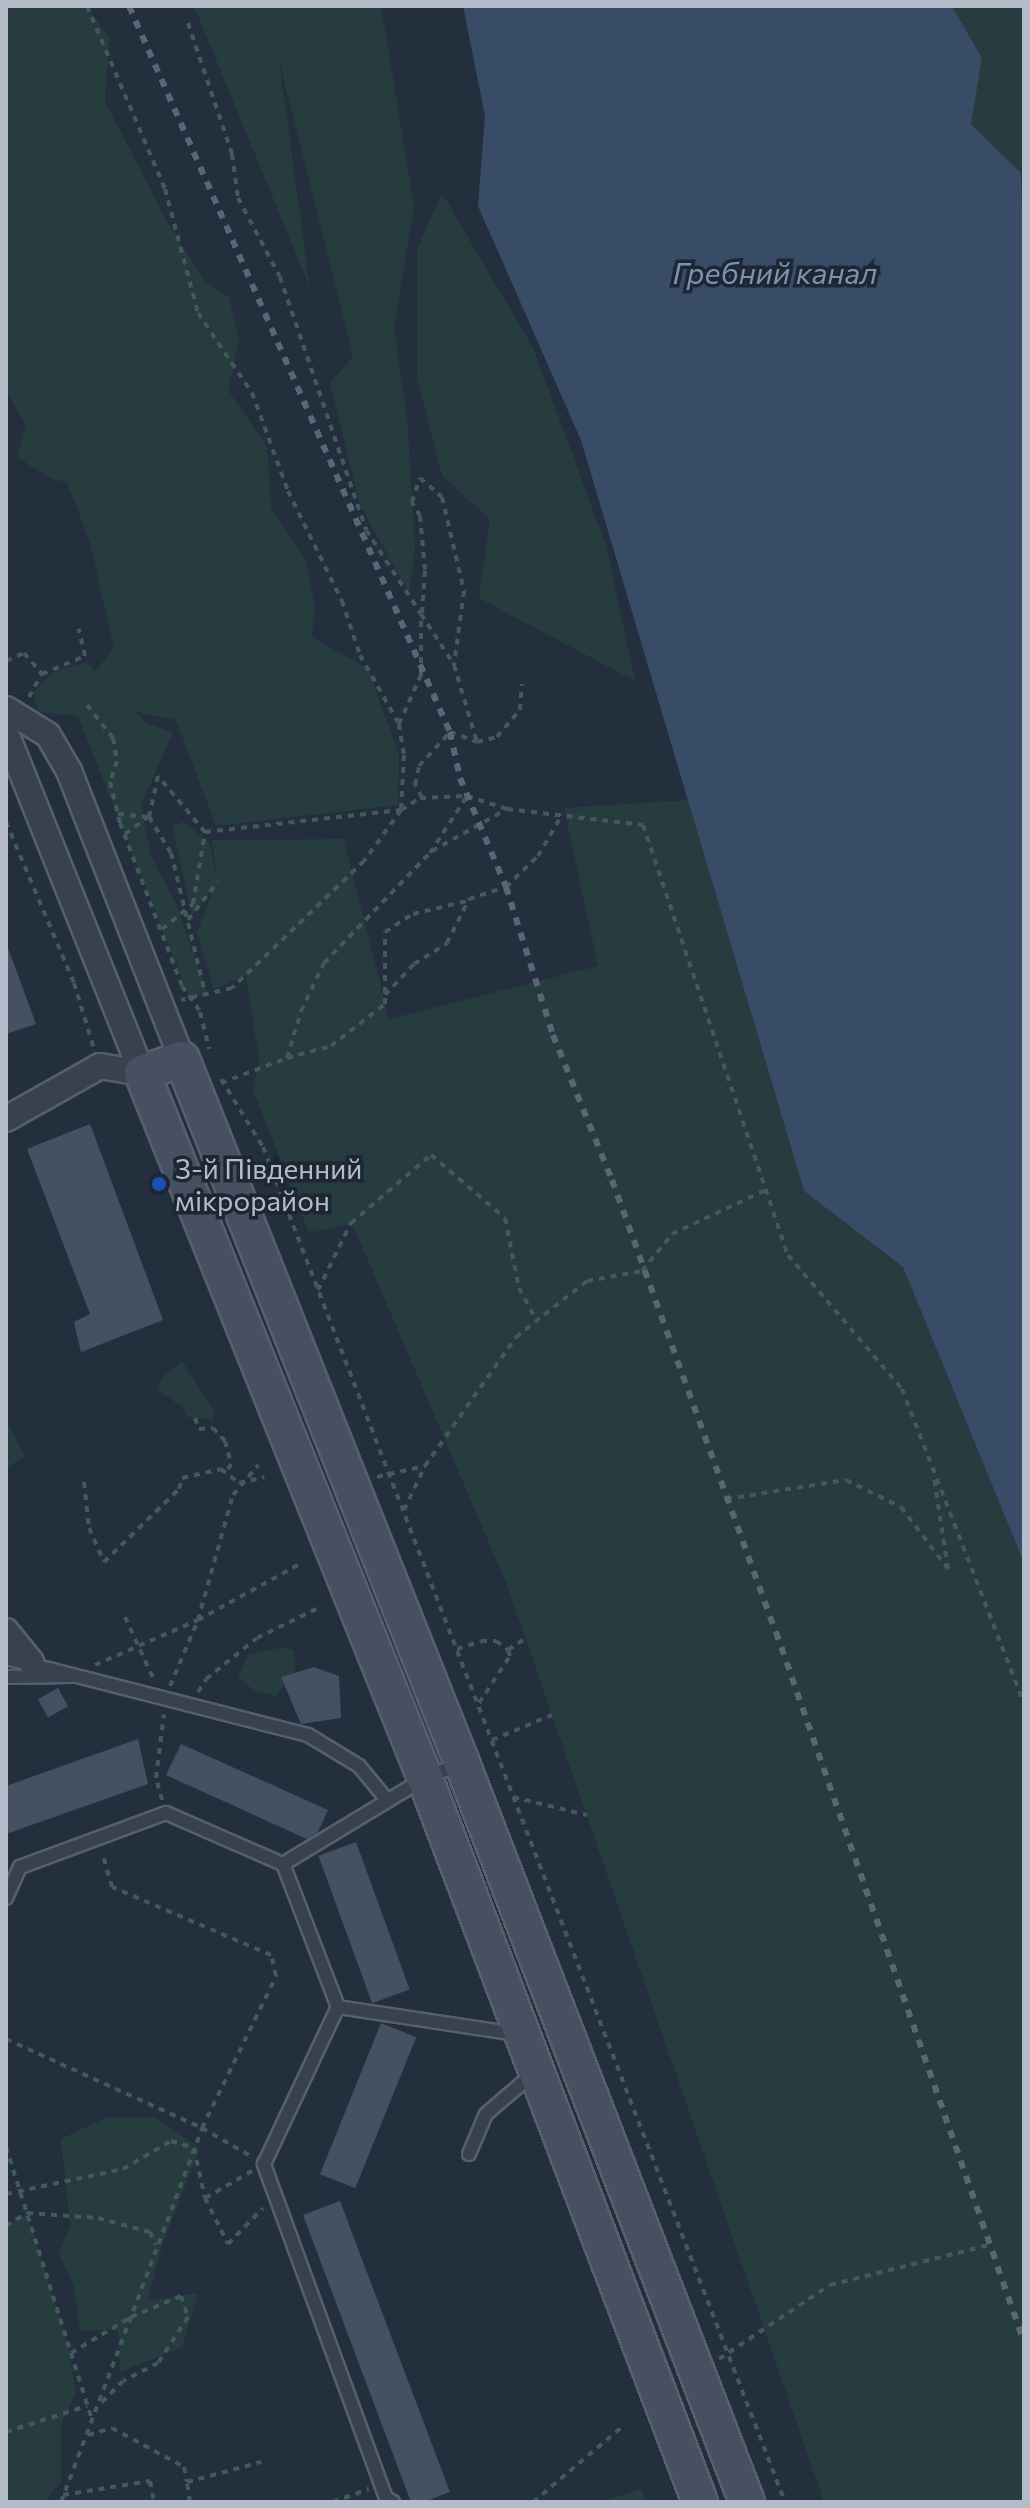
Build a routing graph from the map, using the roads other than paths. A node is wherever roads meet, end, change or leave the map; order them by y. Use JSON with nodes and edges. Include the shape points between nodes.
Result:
{"nodes":[{"id":1,"x":10,"y":718,"type":"edge"},
{"id":2,"x":197,"y":1060,"type":"junction"},
{"id":3,"x":142,"y":1073,"type":"junction"},
{"id":4,"x":6,"y":1119,"type":"edge"},
{"id":5,"x":6,"y":1631,"type":"edge"},
{"id":6,"x":6,"y":1658,"type":"edge"},
{"id":7,"x":31,"y":1662,"type":"junction"},
{"id":8,"x":86,"y":1676,"type":"junction"},
{"id":9,"x":6,"y":1677,"type":"edge"},
{"id":10,"x":462,"y":1763,"type":"junction"},
{"id":11,"x":425,"y":1778,"type":"junction"},
{"id":12,"x":388,"y":1801,"type":"junction"},
{"id":13,"x":283,"y":1864,"type":"junction"},
{"id":14,"x":6,"y":1898,"type":"edge"},
{"id":15,"x":338,"y":2007,"type":"junction"},
{"id":16,"x":522,"y":2035,"type":"junction"},
{"id":17,"x":536,"y":2071,"type":"junction"},
{"id":18,"x":469,"y":2154,"type":"dead end"},
{"id":19,"x":393,"y":2502,"type":"edge"},
{"id":20,"x":700,"y":2502,"type":"edge"},
{"id":21,"x":747,"y":2502,"type":"edge"}],
"edges":[{"from":1,"to":2,"type":"street","via":[[48,735],[69,771],[165,1009]]},
{"from":1,"to":3,"type":"street"},
{"from":2,"to":3,"type":"street"},
{"from":2,"to":10,"type":"street","via":[[212,1083],[352,1487]]},
{"from":3,"to":4,"type":"street","via":[[100,1066]]},
{"from":3,"to":11,"type":"street"},
{"from":5,"to":7,"type":"street"},
{"from":6,"to":7,"type":"lane"},
{"from":7,"to":8,"type":"lane"},
{"from":8,"to":9,"type":"lane"},
{"from":8,"to":12,"type":"lane","via":[[308,1735],[359,1766]]},
{"from":10,"to":11,"type":"lane"},
{"from":10,"to":21,"type":"street"},
{"from":11,"to":12,"type":"lane"},
{"from":11,"to":16,"type":"street"},
{"from":12,"to":13,"type":"lane"},
{"from":13,"to":14,"type":"lane","via":[[166,1813],[20,1867]]},
{"from":13,"to":15,"type":"lane"},
{"from":15,"to":16,"type":"lane"},
{"from":15,"to":19,"type":"lane","via":[[264,2164],[381,2484]]},
{"from":16,"to":17,"type":"street"},
{"from":17,"to":18,"type":"lane","via":[[486,2114]]},
{"from":17,"to":20,"type":"street"}]}
